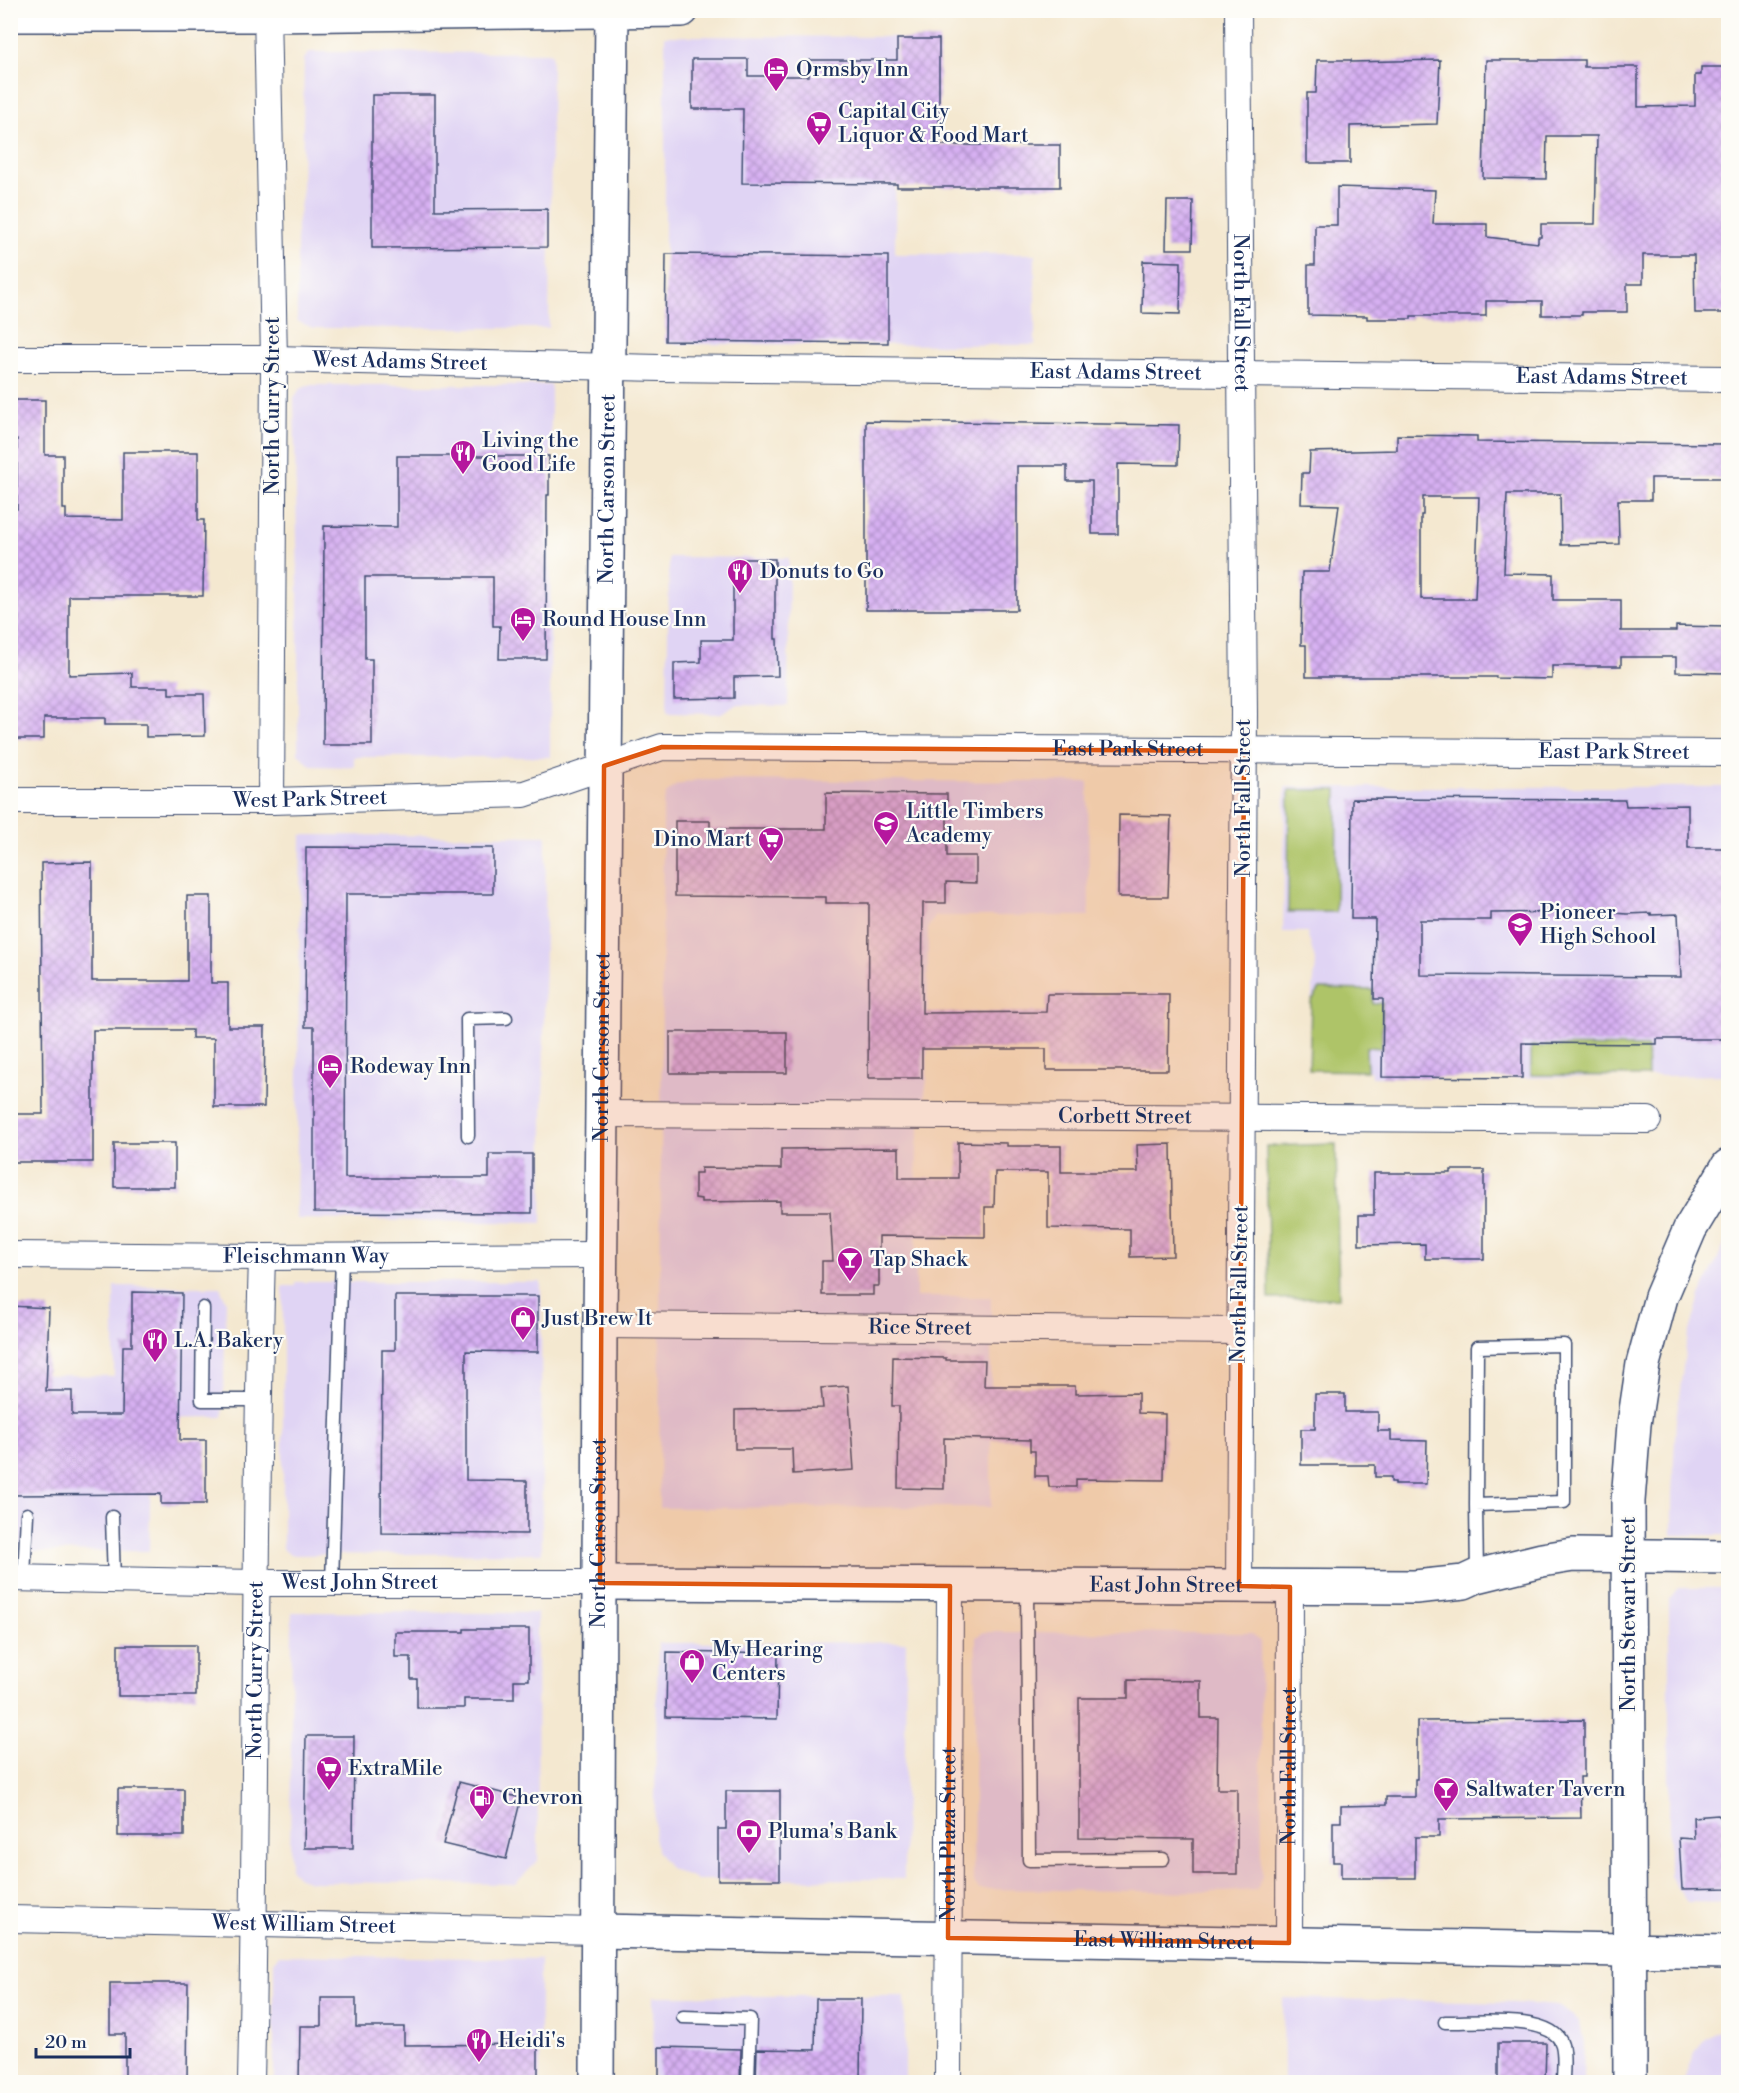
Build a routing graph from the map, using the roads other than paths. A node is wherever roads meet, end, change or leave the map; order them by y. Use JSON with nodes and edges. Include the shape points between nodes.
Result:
{"nodes":[{"id":1,"x":682,"y":10,"type":"edge"},
{"id":2,"x":1238,"y":10,"type":"edge"},
{"id":3,"x":612,"y":11,"type":"edge"},
{"id":4,"x":267,"y":13,"type":"edge"},
{"id":5,"x":10,"y":15,"type":"edge"},
{"id":6,"x":10,"y":359,"type":"edge"},
{"id":7,"x":274,"y":359,"type":"junction"},
{"id":8,"x":610,"y":367,"type":"junction"},
{"id":9,"x":1241,"y":374,"type":"junction"},
{"id":10,"x":1728,"y":379,"type":"edge"},
{"id":11,"x":1244,"y":751,"type":"junction"},
{"id":12,"x":1728,"y":753,"type":"edge"},
{"id":13,"x":604,"y":766,"type":"junction"},
{"id":14,"x":10,"y":801,"type":"edge"},
{"id":15,"x":271,"y":801,"type":"junction"},
{"id":16,"x":506,"y":1018,"type":"dead end"},
{"id":17,"x":603,"y":1114,"type":"junction"},
{"id":18,"x":1241,"y":1118,"type":"junction"},
{"id":19,"x":1648,"y":1120,"type":"dead end"},
{"id":20,"x":468,"y":1136,"type":"dead end"},
{"id":21,"x":1728,"y":1166,"type":"edge"},
{"id":22,"x":10,"y":1255,"type":"edge"},
{"id":23,"x":601,"y":1255,"type":"junction"},
{"id":24,"x":342,"y":1256,"type":"junction"},
{"id":25,"x":262,"y":1257,"type":"junction"},
{"id":26,"x":203,"y":1308,"type":"dead end"},
{"id":27,"x":600,"y":1325,"type":"junction"},
{"id":28,"x":1239,"y":1331,"type":"junction"},
{"id":29,"x":259,"y":1400,"type":"junction"},
{"id":30,"x":1476,"y":1505,"type":"junction"},
{"id":31,"x":27,"y":1514,"type":"dead end"},
{"id":32,"x":112,"y":1517,"type":"dead end"},
{"id":33,"x":1628,"y":1555,"type":"junction"},
{"id":34,"x":1728,"y":1557,"type":"edge"},
{"id":35,"x":1477,"y":1576,"type":"junction"},
{"id":36,"x":17,"y":1578,"type":"edge"},
{"id":37,"x":114,"y":1581,"type":"junction"},
{"id":38,"x":255,"y":1583,"type":"junction"},
{"id":39,"x":332,"y":1583,"type":"junction"},
{"id":40,"x":600,"y":1583,"type":"junction"},
{"id":41,"x":950,"y":1586,"type":"junction"},
{"id":42,"x":1027,"y":1586,"type":"junction"},
{"id":43,"x":1239,"y":1586,"type":"junction"},
{"id":44,"x":1290,"y":1587,"type":"junction"},
{"id":45,"x":1163,"y":1859,"type":"dead end"},
{"id":46,"x":10,"y":1919,"type":"edge"},
{"id":47,"x":254,"y":1923,"type":"junction"},
{"id":48,"x":598,"y":1931,"type":"junction"},
{"id":49,"x":948,"y":1938,"type":"junction"},
{"id":50,"x":1289,"y":1943,"type":"junction"},
{"id":51,"x":1630,"y":1951,"type":"junction"},
{"id":52,"x":1728,"y":1952,"type":"edge"},
{"id":53,"x":683,"y":2017,"type":"dead end"},
{"id":54,"x":1445,"y":2022,"type":"dead end"},
{"id":55,"x":251,"y":2082,"type":"edge"},
{"id":56,"x":597,"y":2082,"type":"edge"},
{"id":57,"x":748,"y":2082,"type":"edge"},
{"id":58,"x":948,"y":2082,"type":"edge"},
{"id":59,"x":1563,"y":2082,"type":"edge"},
{"id":60,"x":1630,"y":2082,"type":"edge"}],
"edges":[{"from":1,"to":3,"type":"main road"},
{"from":2,"to":9,"type":"street","name":"North Fall Street"},
{"from":3,"to":4,"type":"main road"},
{"from":3,"to":8,"type":"main road","name":"North Carson Street"},
{"from":4,"to":5,"type":"main road"},
{"from":4,"to":7,"type":"street","name":"North Curry Street"},
{"from":6,"to":7,"type":"street","name":"West Adams Street"},
{"from":7,"to":8,"type":"street","name":"West Adams Street"},
{"from":7,"to":15,"type":"street","name":"North Curry Street"},
{"from":8,"to":9,"type":"street","name":"East Adams Street"},
{"from":8,"to":13,"type":"main road","name":"North Carson Street"},
{"from":9,"to":10,"type":"street","name":"East Adams Street"},
{"from":9,"to":11,"type":"street","name":"North Fall Street"},
{"from":11,"to":12,"type":"street","name":"East Park Street"},
{"from":11,"to":13,"type":"street","name":"East Park Street","via":[[662,747]]},
{"from":11,"to":18,"type":"street","name":"North Fall Street"},
{"from":13,"to":15,"type":"street","name":"West Park Street","via":[[524,794]]},
{"from":13,"to":17,"type":"main road","name":"North Carson Street"},
{"from":14,"to":15,"type":"street","name":"West Park Street"},
{"from":16,"to":20,"type":"lane","via":[[467,1019]]},
{"from":17,"to":18,"type":"street","name":"Corbett Street"},
{"from":17,"to":23,"type":"main road","name":"North Carson Street"},
{"from":18,"to":19,"type":"street","name":"Corbett Street"},
{"from":18,"to":28,"type":"street","name":"North Fall Street"},
{"from":21,"to":33,"type":"main road","name":"North Stewart Street","via":[[1677,1258],[1661,1297],[1643,1364],[1633,1435]]},
{"from":22,"to":25,"type":"street","name":"Fleischmann Way"},
{"from":23,"to":24,"type":"street","name":"Fleischmann Way"},
{"from":23,"to":27,"type":"main road","name":"North Carson Street"},
{"from":24,"to":25,"type":"street","name":"Fleischmann Way"},
{"from":24,"to":39,"type":"lane"},
{"from":25,"to":29,"type":"street","name":"North Curry Street"},
{"from":26,"to":29,"type":"lane","via":[[202,1400]]},
{"from":27,"to":28,"type":"street","name":"Rice Street"},
{"from":27,"to":40,"type":"main road","name":"North Carson Street"},
{"from":28,"to":43,"type":"street","name":"North Fall Street"},
{"from":29,"to":38,"type":"street","name":"North Curry Street"},
{"from":30,"to":30,"type":"lane","via":[[1564,1502],[1564,1345],[1477,1347]]},
{"from":30,"to":35,"type":"lane"},
{"from":31,"to":36,"type":"lane"},
{"from":32,"to":37,"type":"lane"},
{"from":33,"to":34,"type":"main road","name":"East John Street"},
{"from":33,"to":35,"type":"main road","name":"East John Street","via":[[1573,1555]]},
{"from":33,"to":51,"type":"main road","name":"North Stewart Street"},
{"from":35,"to":44,"type":"main road","name":"East John Street","via":[[1464,1582],[1415,1587]]},
{"from":36,"to":37,"type":"street","name":"West John Street"},
{"from":37,"to":38,"type":"street","name":"West John Street"},
{"from":38,"to":39,"type":"street","name":"West John Street"},
{"from":38,"to":47,"type":"street","name":"North Curry Street"},
{"from":39,"to":40,"type":"street","name":"West John Street"},
{"from":40,"to":41,"type":"main road","name":"East John Street"},
{"from":40,"to":48,"type":"main road","name":"North Carson Street"},
{"from":41,"to":42,"type":"main road","name":"East John Street"},
{"from":41,"to":49,"type":"street","name":"North Plaza Street"},
{"from":42,"to":43,"type":"main road","name":"East John Street"},
{"from":42,"to":45,"type":"lane","via":[[1029,1860]]},
{"from":43,"to":44,"type":"main road","name":"East John Street"},
{"from":44,"to":50,"type":"street","name":"North Fall Street"},
{"from":46,"to":47,"type":"street","name":"West William Street"},
{"from":47,"to":48,"type":"street","name":"West William Street"},
{"from":47,"to":55,"type":"street","name":"North Curry Street"},
{"from":48,"to":49,"type":"main road","name":"East William Street"},
{"from":48,"to":56,"type":"main road","name":"North Carson Street"},
{"from":49,"to":50,"type":"main road","name":"East William Street"},
{"from":49,"to":58,"type":"street","name":"North Plaza Street"},
{"from":50,"to":51,"type":"main road","name":"East William Street"},
{"from":51,"to":52,"type":"main road","name":"East William Street"},
{"from":51,"to":60,"type":"main road","name":"North Stewart Street"},
{"from":53,"to":57,"type":"lane","via":[[750,2019]]},
{"from":54,"to":59,"type":"lane","via":[[1523,2023],[1548,2029],[1562,2045]]}]}
